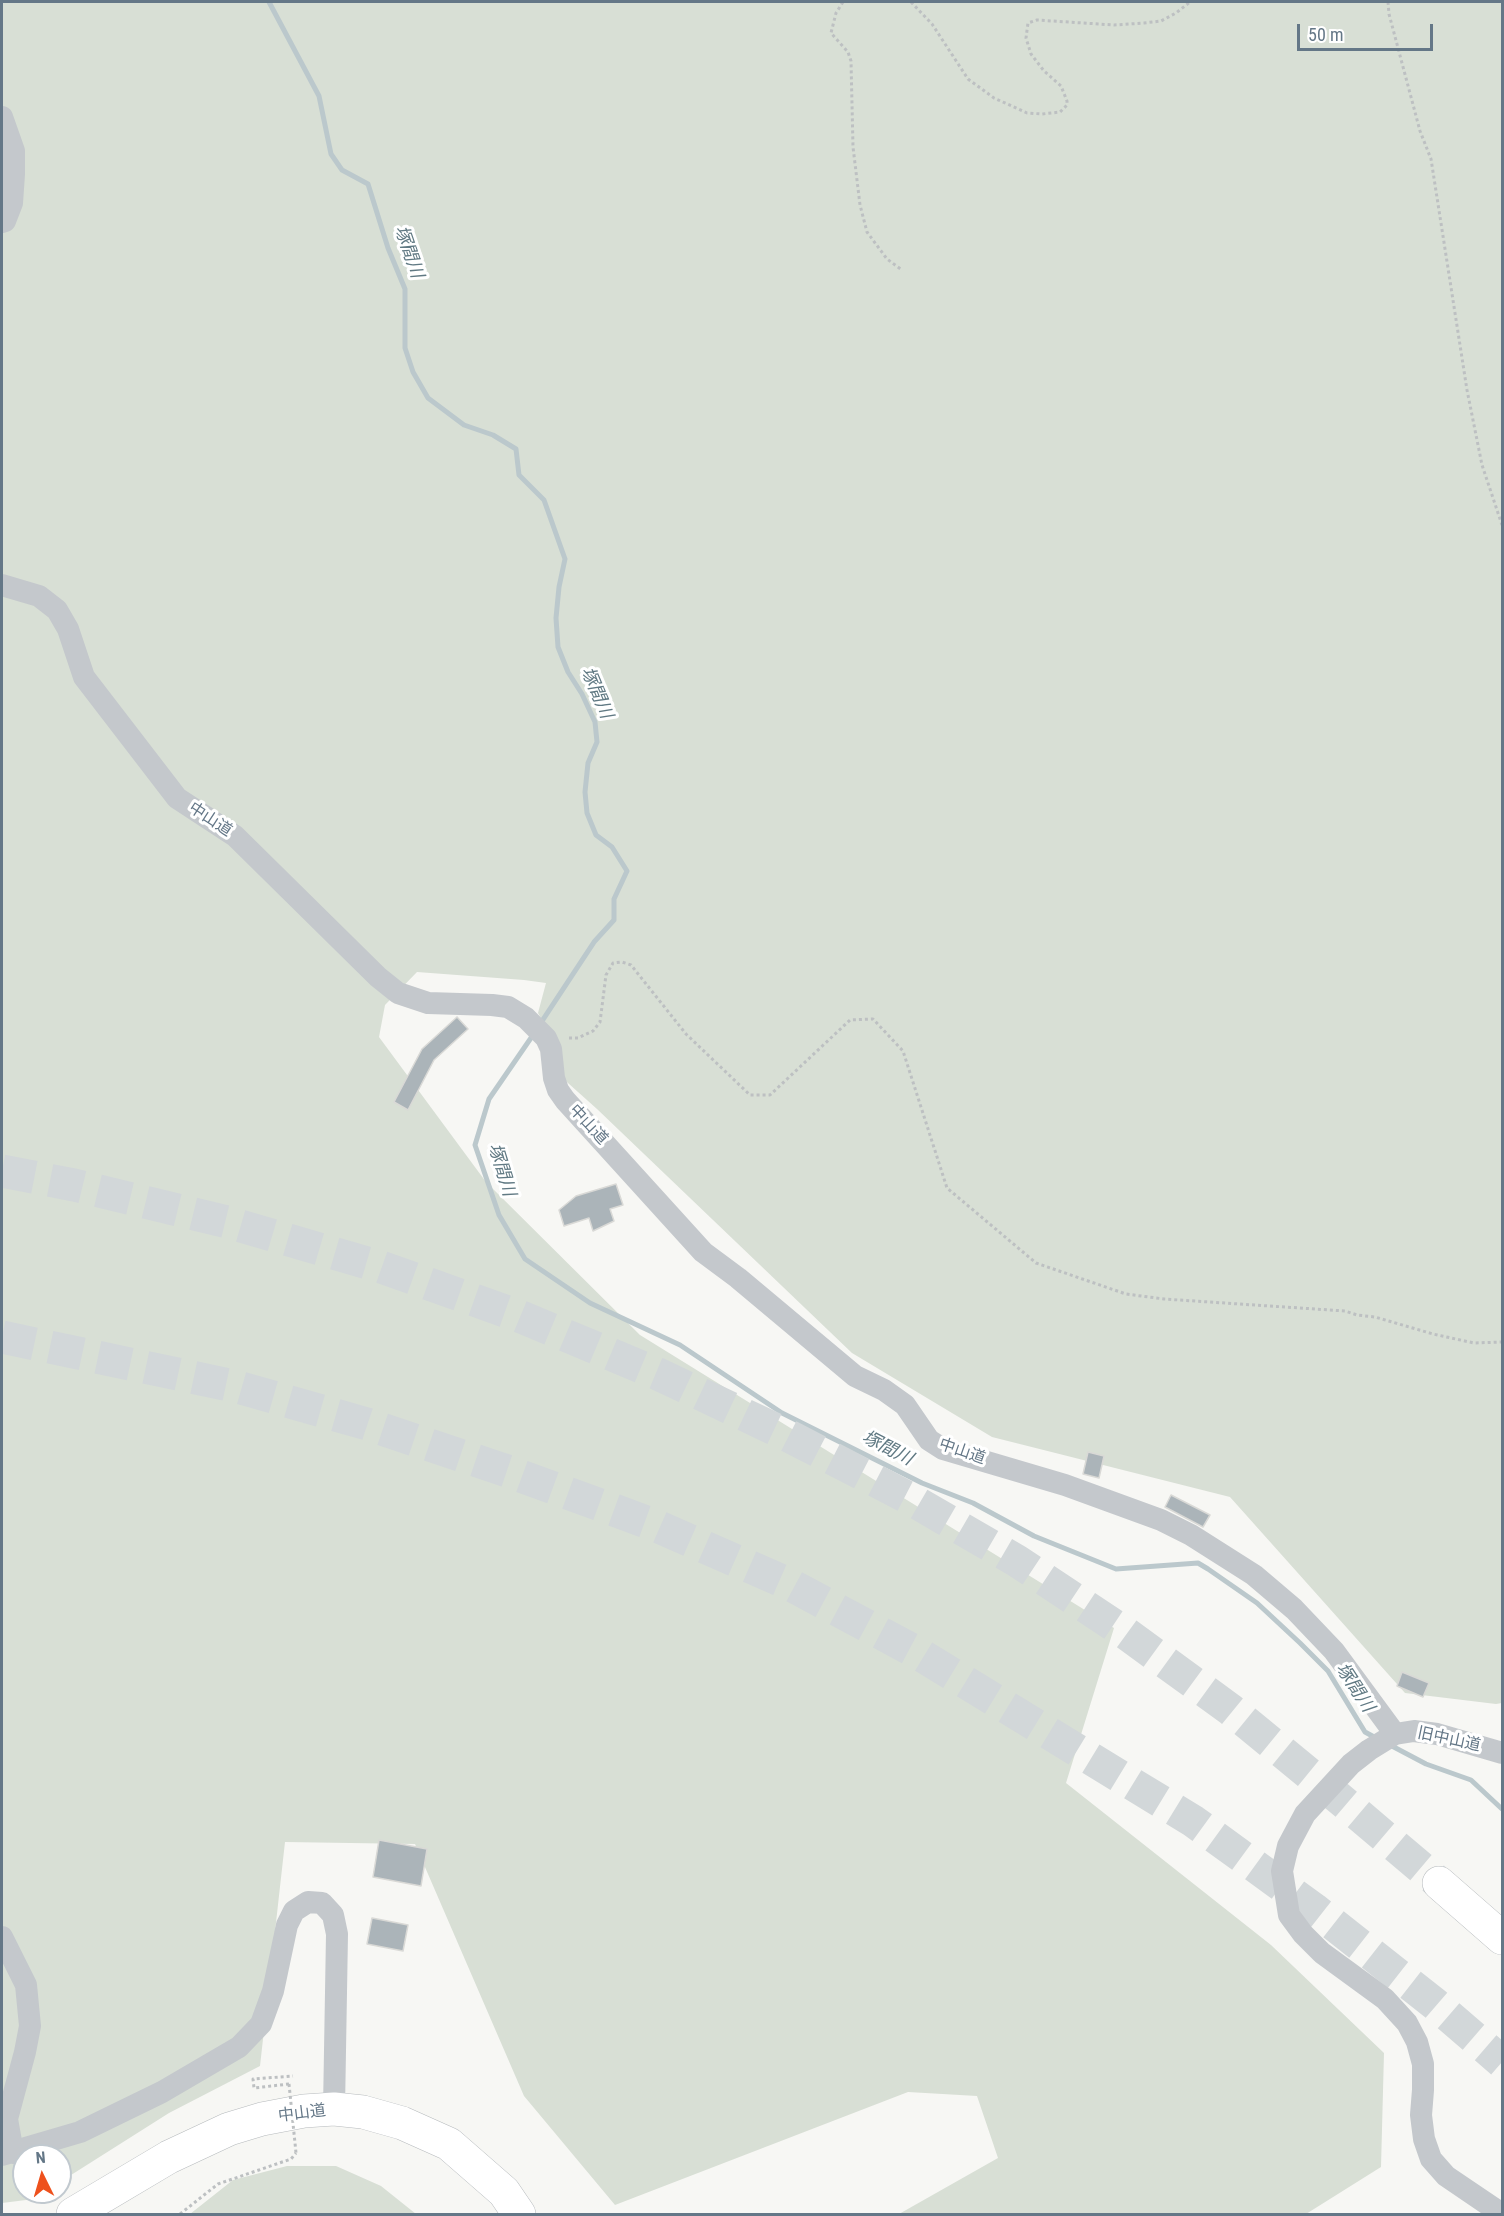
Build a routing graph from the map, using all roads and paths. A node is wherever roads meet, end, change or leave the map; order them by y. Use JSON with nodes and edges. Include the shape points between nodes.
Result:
{"nodes":[{"id":1,"x":843,"y":2,"type":"edge"},
{"id":2,"x":911,"y":2,"type":"edge"},
{"id":3,"x":1190,"y":2,"type":"edge"},
{"id":4,"x":1388,"y":2,"type":"edge"},
{"id":5,"x":2,"y":117,"type":"edge"},
{"id":6,"x":2,"y":222,"type":"edge"},
{"id":7,"x":902,"y":270,"type":"dead end"},
{"id":8,"x":1503,"y":525,"type":"edge"},
{"id":9,"x":2,"y":585,"type":"edge"},
{"id":10,"x":540,"y":1032,"type":"junction"},
{"id":11,"x":1503,"y":1342,"type":"edge"},
{"id":12,"x":1394,"y":1734,"type":"junction"},
{"id":13,"x":1503,"y":1753,"type":"edge"},
{"id":14,"x":1439,"y":1883,"type":"tunnel mouth"},
{"id":15,"x":2,"y":1937,"type":"edge"},
{"id":16,"x":1503,"y":1938,"type":"edge"},
{"id":17,"x":293,"y":2076,"type":"dead end"},
{"id":18,"x":334,"y":2109,"type":"junction"},
{"id":19,"x":7,"y":2154,"type":"edge"},
{"id":20,"x":73,"y":2214,"type":"edge"},
{"id":21,"x":180,"y":2214,"type":"edge"},
{"id":22,"x":519,"y":2214,"type":"edge"},
{"id":23,"x":1502,"y":2214,"type":"edge"}],
"edges":[{"from":1,"to":7,"type":"path","via":[[831,33],[851,61],[852,138],[860,205],[867,232],[887,259]]},
{"from":2,"to":3,"type":"path","via":[[932,24],[968,79],[994,98],[1027,113],[1042,114],[1060,112],[1067,101],[1061,86],[1031,54],[1026,38],[1028,23],[1161,21]]},
{"from":4,"to":8,"type":"path","via":[[1420,131],[1431,159],[1475,433]]},
{"from":5,"to":6,"type":"street","via":[[14,151],[12,203]]},
{"from":9,"to":10,"type":"street","name":"中山道","via":[[39,596],[57,610],[68,629],[84,677],[177,798],[235,836],[378,977],[398,993],[428,1004],[508,1007]]},
{"from":10,"to":11,"type":"path","via":[[578,1038],[593,1031],[600,1022],[606,975],[613,963],[622,962],[631,965],[687,1034],[750,1095],[770,1095],[850,1020],[873,1019],[903,1051],[947,1188],[1036,1263],[1126,1294],[1345,1311],[1474,1343]]},
{"from":10,"to":12,"type":"street","name":"中山道","via":[[551,1049],[554,1078],[565,1100],[703,1252],[855,1376],[905,1405],[929,1440],[943,1449],[1065,1485],[1191,1535],[1254,1575],[1294,1609],[1334,1652]]},
{"from":12,"to":13,"type":"street","name":"旧中山道","via":[[1437,1734]]},
{"from":12,"to":23,"type":"street","via":[[1351,1764],[1305,1814],[1288,1846],[1282,1871],[1289,1915],[1322,1953],[1385,1999],[1407,2023],[1423,2064],[1421,2115],[1431,2159],[1446,2176]]},
{"from":14,"to":16,"type":"highway"},
{"from":15,"to":19,"type":"street","via":[[26,1985],[30,2026],[7,2118]]},
{"from":17,"to":21,"type":"path","bridge":true,"via":[[253,2079],[254,2088],[289,2084],[296,2153],[291,2159],[218,2184]]},
{"from":18,"to":19,"type":"street","via":[[337,1934],[333,1915],[322,1903],[308,1902],[294,1911],[287,1925],[261,2024],[240,2047],[162,2092],[80,2132]]},
{"from":18,"to":20,"type":"highway","name":"中山道","via":[[283,2115],[229,2129],[169,2157]]},
{"from":18,"to":22,"type":"highway","name":"中山道","via":[[402,2122],[449,2144],[504,2192]]}]}
